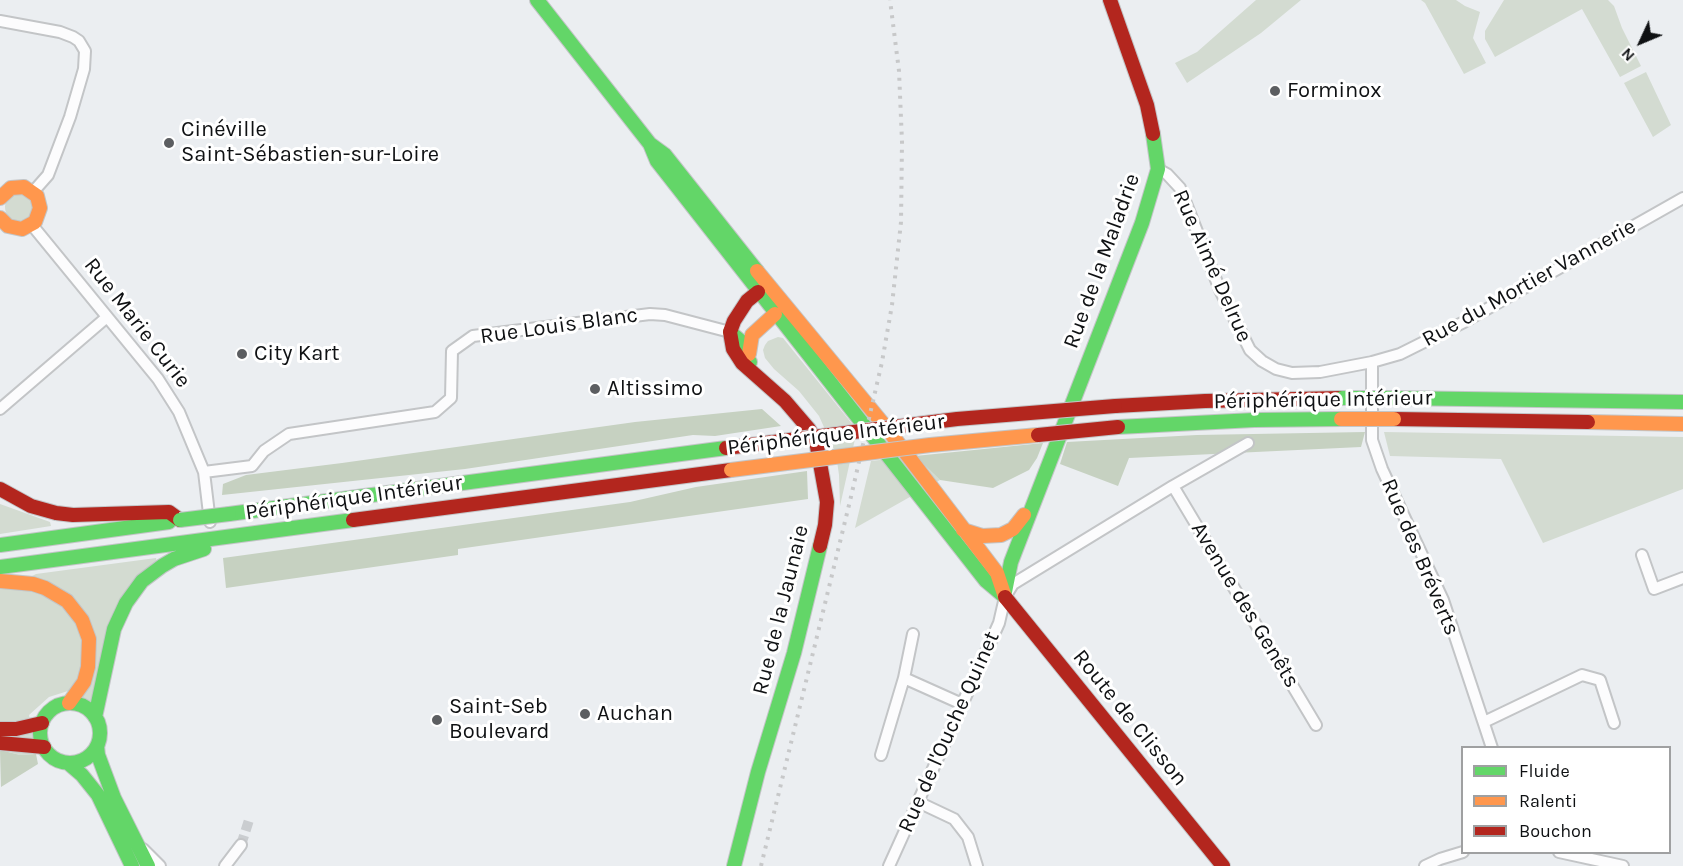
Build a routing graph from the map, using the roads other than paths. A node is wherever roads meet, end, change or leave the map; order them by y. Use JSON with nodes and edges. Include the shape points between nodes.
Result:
{"nodes":[{"id":1,"x":537,"y":0,"type":"edge"},
{"id":2,"x":1110,"y":0,"type":"edge"},
{"id":3,"x":0,"y":21,"type":"edge"},
{"id":4,"x":1158,"y":169,"type":"junction"},
{"id":5,"x":2,"y":192,"type":"edge"},
{"id":6,"x":33,"y":192,"type":"junction"},
{"id":7,"x":1683,"y":198,"type":"edge"},
{"id":8,"x":1,"y":223,"type":"edge"},
{"id":9,"x":32,"y":225,"type":"junction"},
{"id":10,"x":762,"y":287,"type":"junction"},
{"id":11,"x":774,"y":307,"type":"junction"},
{"id":12,"x":108,"y":317,"type":"junction"},
{"id":13,"x":730,"y":332,"type":"junction"},
{"id":14,"x":1372,"y":362,"type":"junction"},
{"id":15,"x":752,"y":364,"type":"junction"},
{"id":16,"x":761,"y":381,"type":"junction"},
{"id":17,"x":855,"y":388,"type":"junction"},
{"id":18,"x":1683,"y":402,"type":"edge"},
{"id":19,"x":0,"y":409,"type":"edge"},
{"id":20,"x":1683,"y":424,"type":"edge"},
{"id":21,"x":1248,"y":443,"type":"dead end"},
{"id":22,"x":204,"y":472,"type":"junction"},
{"id":23,"x":1173,"y":486,"type":"junction"},
{"id":24,"x":0,"y":489,"type":"edge"},
{"id":25,"x":1035,"y":498,"type":"junction"},
{"id":26,"x":180,"y":520,"type":"junction"},
{"id":27,"x":210,"y":525,"type":"dead end"},
{"id":28,"x":962,"y":529,"type":"junction"},
{"id":29,"x":0,"y":545,"type":"edge"},
{"id":30,"x":194,"y":546,"type":"junction"},
{"id":31,"x":1642,"y":555,"type":"dead end"},
{"id":32,"x":0,"y":567,"type":"edge"},
{"id":33,"x":1683,"y":578,"type":"edge"},
{"id":34,"x":0,"y":581,"type":"edge"},
{"id":35,"x":1005,"y":597,"type":"junction"},
{"id":36,"x":913,"y":634,"type":"dead end"},
{"id":37,"x":904,"y":678,"type":"junction"},
{"id":38,"x":69,"y":703,"type":"junction"},
{"id":39,"x":962,"y":704,"type":"junction"},
{"id":40,"x":95,"y":717,"type":"junction"},
{"id":41,"x":1484,"y":722,"type":"junction"},
{"id":42,"x":42,"y":723,"type":"junction"},
{"id":43,"x":1614,"y":723,"type":"dead end"},
{"id":44,"x":1316,"y":725,"type":"dead end"},
{"id":45,"x":0,"y":729,"type":"edge"},
{"id":46,"x":0,"y":743,"type":"edge"},
{"id":47,"x":97,"y":746,"type":"junction"},
{"id":48,"x":1492,"y":746,"type":"edge"},
{"id":49,"x":44,"y":747,"type":"junction"},
{"id":50,"x":880,"y":755,"type":"dead end"},
{"id":51,"x":68,"y":762,"type":"junction"},
{"id":52,"x":918,"y":802,"type":"junction"},
{"id":53,"x":133,"y":839,"type":"junction"},
{"id":54,"x":241,"y":845,"type":"tunnel mouth"},
{"id":55,"x":1461,"y":853,"type":"edge"},
{"id":56,"x":1568,"y":854,"type":"edge"},
{"id":57,"x":225,"y":865,"type":"edge"},
{"id":58,"x":132,"y":866,"type":"edge"},
{"id":59,"x":148,"y":866,"type":"edge"},
{"id":60,"x":160,"y":866,"type":"edge"},
{"id":61,"x":735,"y":866,"type":"edge"},
{"id":62,"x":889,"y":866,"type":"edge"},
{"id":63,"x":976,"y":866,"type":"edge"},
{"id":64,"x":1223,"y":866,"type":"edge"},
{"id":65,"x":1425,"y":866,"type":"edge"},
{"id":66,"x":1623,"y":866,"type":"edge"}],
"edges":[{"from":1,"to":10,"type":"main road","name":"Route de Clisson","via":[[650,144],[657,161]]},
{"from":2,"to":4,"type":"main road","name":"Rue de la Maladrie","via":[[1147,105]]},
{"from":3,"to":6,"type":"street","via":[[67,34],[79,41],[85,51],[84,69],[64,134],[48,176]]},
{"from":4,"to":14,"type":"street","name":"Rue Aimé Delrue","via":[[1180,188],[1220,290],[1250,350],[1262,361],[1292,373]]},
{"from":4,"to":25,"type":"main road","name":"Rue de la Maladrie","via":[[1135,243]]},
{"from":5,"to":6,"type":"main road","via":[[19,187]]},
{"from":6,"to":9,"type":"main road","via":[[40,208]]},
{"from":7,"to":14,"type":"street","name":"Rue du Mortier Vannerie","via":[[1464,322],[1400,354]]},
{"from":8,"to":9,"type":"main road","via":[[19,229]]},
{"from":9,"to":12,"type":"street","name":"Rue Marie Curie"},
{"from":10,"to":11,"type":"main road","name":"Route de Clisson"},
{"from":10,"to":13,"type":"main road","via":[[737,315]]},
{"from":10,"to":17,"type":"main road","name":"Route de Clisson"},
{"from":11,"to":15,"type":"main road","name":"Rue de la Jaunaie","via":[[752,335],[748,347]]},
{"from":11,"to":17,"type":"main road","name":"Route de Clisson","via":[[843,385]]},
{"from":11,"to":35,"type":"main road","name":"Route de Clisson","via":[[986,581]]},
{"from":12,"to":19,"type":"street"},
{"from":12,"to":22,"type":"street","name":"Rue Marie Curie","via":[[179,412]]},
{"from":13,"to":15,"type":"main road","name":"Rue de la Jaunaie","via":[[743,343],[742,354]]},
{"from":13,"to":16,"type":"main road","name":"Rue de la Jaunaie","via":[[735,354]]},
{"from":13,"to":22,"type":"street","name":"Rue Louis Blanc","via":[[650,314],[473,336],[452,351],[451,398],[435,412],[289,434],[264,451],[252,466]]},
{"from":14,"to":41,"type":"street","name":"Rue des Bréverts","via":[[1372,440],[1443,600]]},
{"from":15,"to":16,"type":"main road","name":"Rue de la Jaunaie"},
{"from":16,"to":61,"type":"main road","name":"Rue de la Jaunaie","via":[[800,417],[816,441],[827,502],[794,653]]},
{"from":17,"to":28,"type":"main road","name":"Route de Clisson"},
{"from":18,"to":26,"type":"main road","bridge":true,"via":[[1342,398],[1115,406],[947,420]]},
{"from":20,"to":30,"type":"main road","name":"Périphérique Intérieur","bridge":true,"via":[[1341,419],[1118,427],[940,443],[285,529]]},
{"from":21,"to":23,"type":"street"},
{"from":22,"to":27,"type":"street","name":"Rue Marie Curie"},
{"from":23,"to":35,"type":"street","via":[[1019,579]]},
{"from":23,"to":44,"type":"street","name":"Avenue des Genêts"},
{"from":24,"to":26,"type":"main road","via":[[31,506],[56,513],[169,512]]},
{"from":25,"to":28,"type":"main road","name":"Rue de la Maladrie","via":[[1013,529],[1001,535],[982,536]]},
{"from":25,"to":35,"type":"main road","name":"Rue de la Maladrie","via":[[1011,562]]},
{"from":26,"to":29,"type":"main road"},
{"from":28,"to":35,"type":"main road","name":"Route de Clisson","via":[[997,573]]},
{"from":30,"to":32,"type":"main road"},
{"from":30,"to":40,"type":"main road","via":[[142,581],[126,603],[114,629]]},
{"from":31,"to":33,"type":"street","via":[[1654,589]]},
{"from":34,"to":38,"type":"main road","via":[[45,588],[67,601],[82,620],[89,639],[88,667],[84,682]]},
{"from":35,"to":39,"type":"street","name":"Rue de l'Ouche Quinet","via":[[999,623]]},
{"from":35,"to":64,"type":"main road","name":"Route de Clisson"},
{"from":36,"to":37,"type":"street"},
{"from":37,"to":39,"type":"street"},
{"from":37,"to":50,"type":"street"},
{"from":38,"to":40,"type":"main road","via":[[84,707]]},
{"from":38,"to":42,"type":"main road","via":[[53,709]]},
{"from":39,"to":52,"type":"street","name":"Rue de l'Ouche Quinet"},
{"from":40,"to":47,"type":"main road","via":[[100,735]]},
{"from":41,"to":43,"type":"street","via":[[1582,675],[1600,680]]},
{"from":41,"to":48,"type":"street","name":"Rue des Bréverts"},
{"from":42,"to":45,"type":"main road"},
{"from":42,"to":49,"type":"main road"},
{"from":46,"to":49,"type":"main road"},
{"from":47,"to":51,"type":"main road","via":[[85,759]]},
{"from":47,"to":53,"type":"main road"},
{"from":49,"to":51,"type":"main road","via":[[54,758]]},
{"from":51,"to":58,"type":"main road","via":[[98,795]]},
{"from":52,"to":62,"type":"street","name":"Rue de l'Ouche Quinet"},
{"from":52,"to":63,"type":"street","via":[[954,819],[968,837]]},
{"from":53,"to":59,"type":"main road"},
{"from":53,"to":60,"type":"street"},
{"from":54,"to":57,"type":"street"},
{"from":55,"to":65,"type":"street"},
{"from":56,"to":66,"type":"street"}]}
